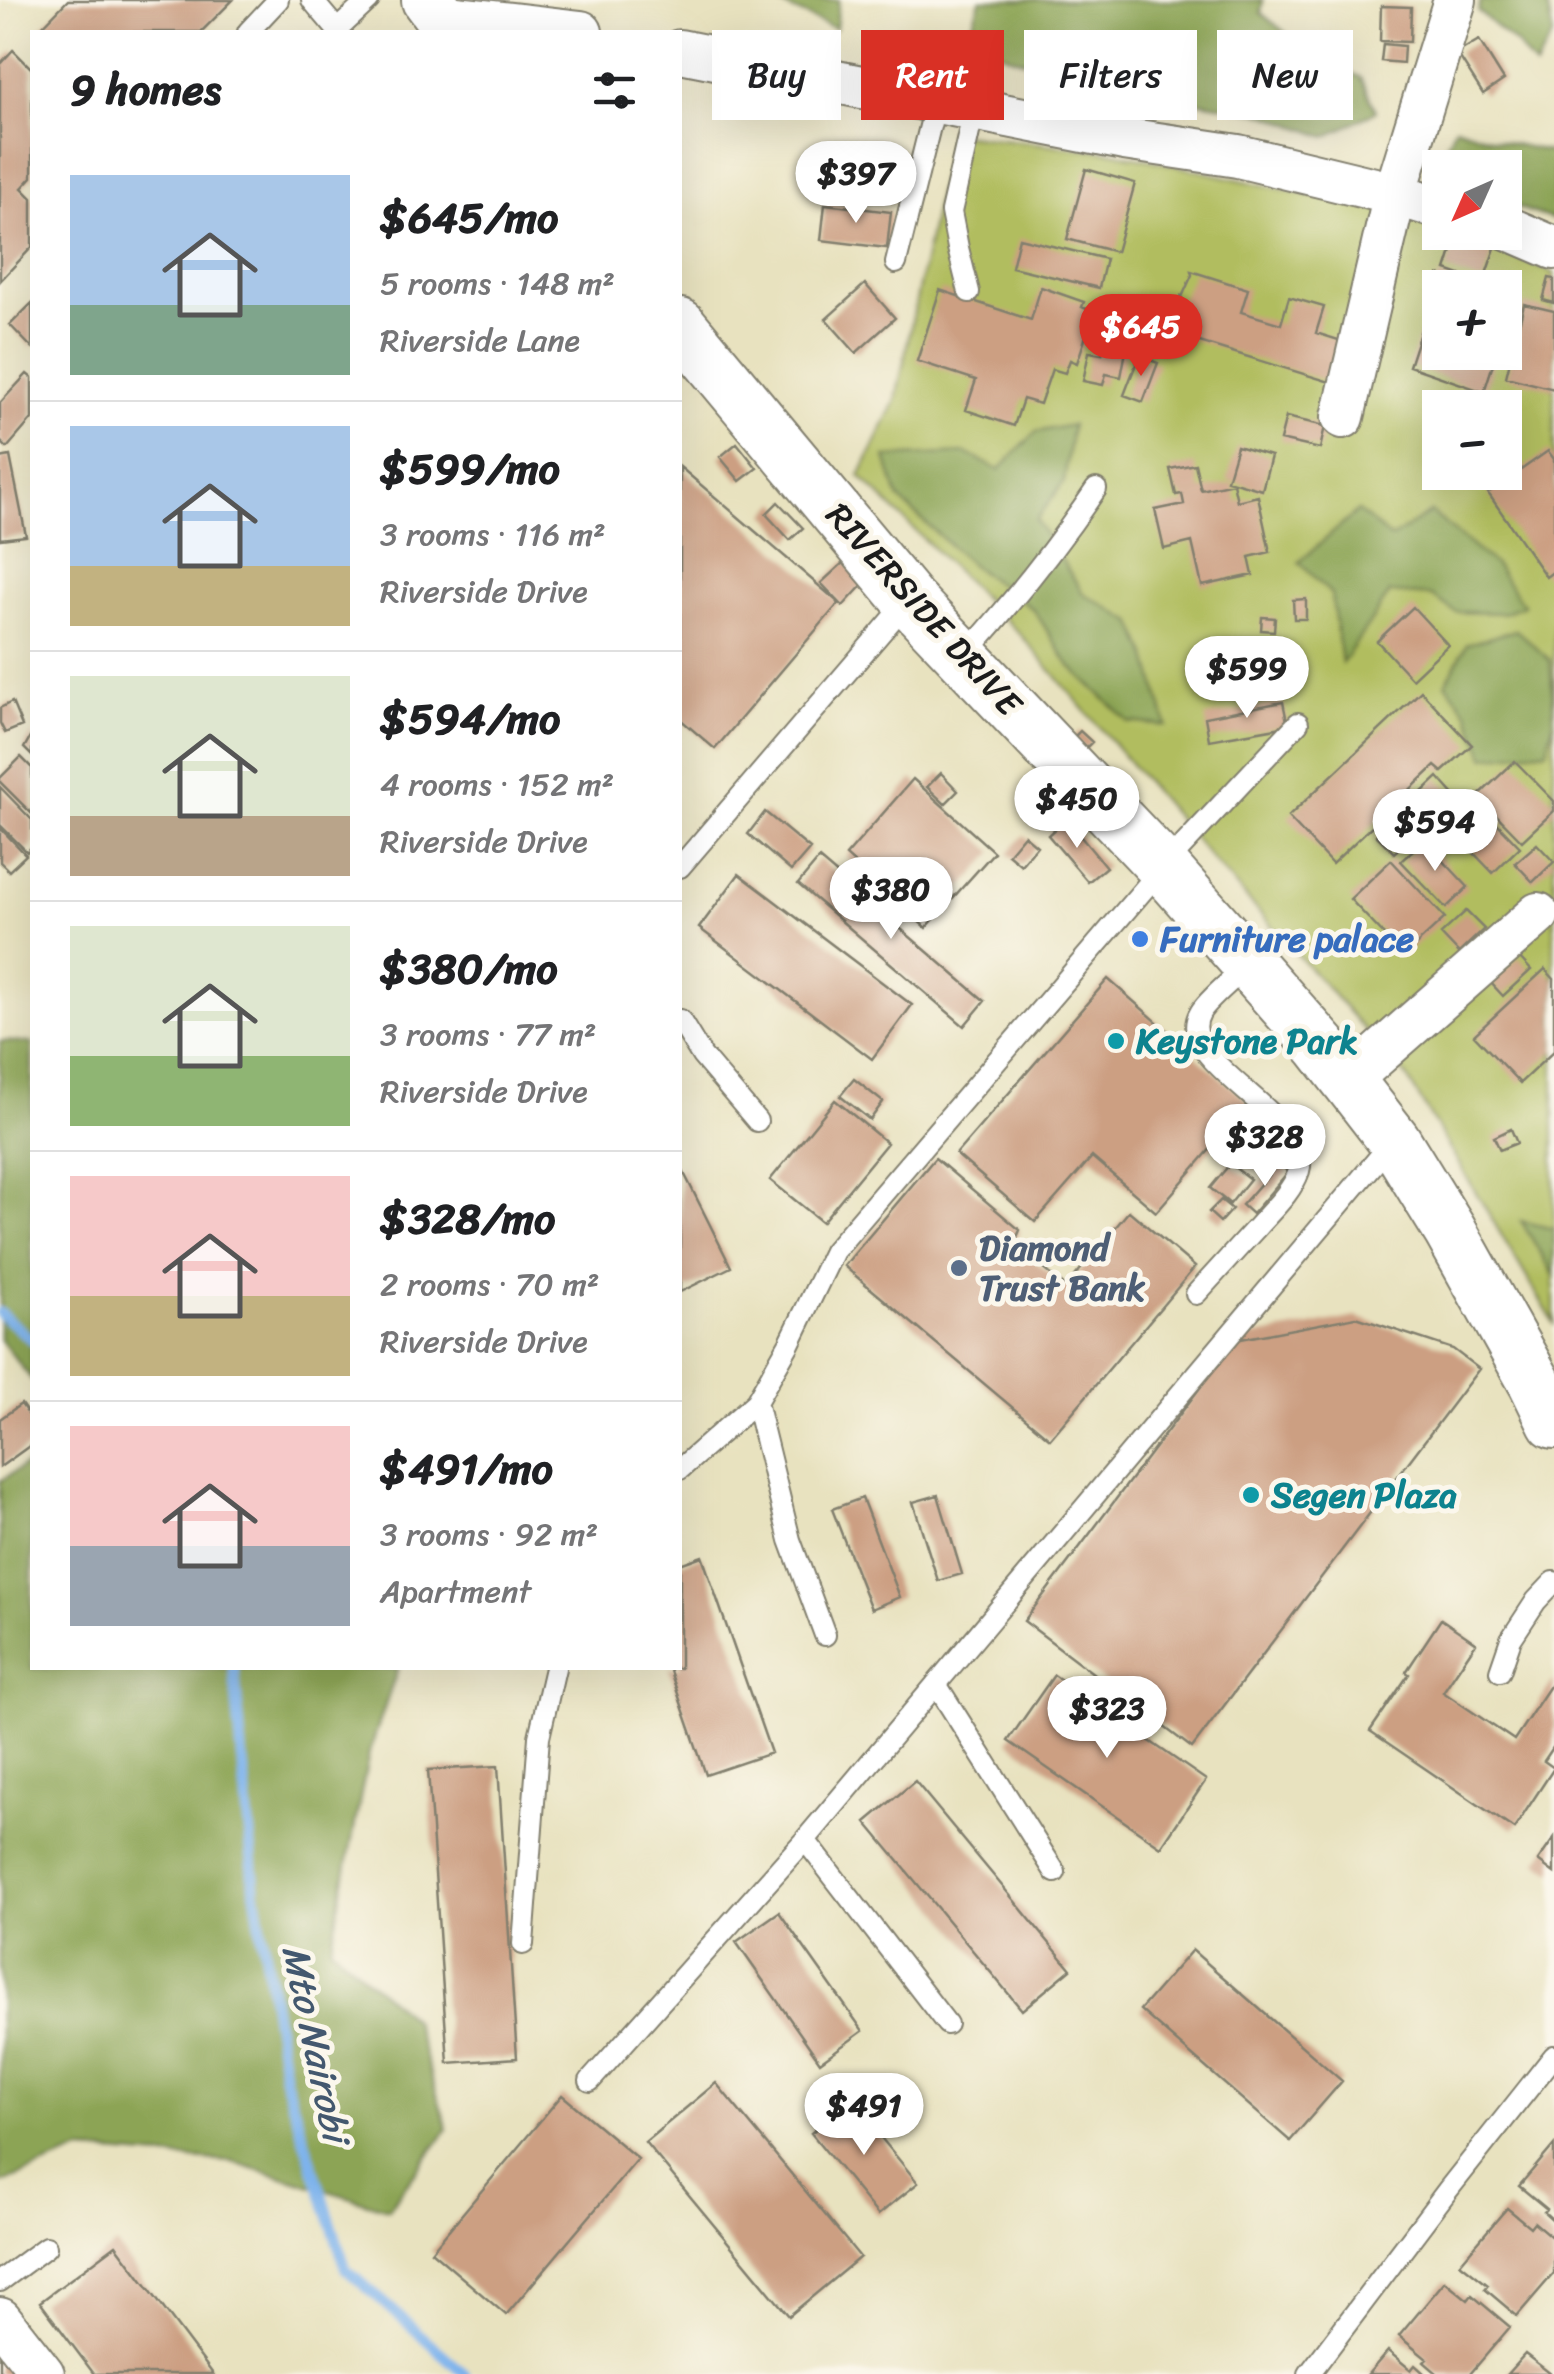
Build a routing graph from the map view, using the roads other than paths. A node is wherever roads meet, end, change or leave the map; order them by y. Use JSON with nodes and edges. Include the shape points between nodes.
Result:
{"nodes":[{"id":1,"x":278,"y":0,"type":"edge"},
{"id":2,"x":312,"y":0,"type":"edge"},
{"id":3,"x":369,"y":0,"type":"edge"},
{"id":4,"x":1455,"y":0,"type":"edge"},
{"id":5,"x":440,"y":16,"type":"edge"},
{"id":6,"x":250,"y":30,"type":"edge"},
{"id":7,"x":336,"y":30,"type":"edge"},
{"id":8,"x":340,"y":30,"type":"edge"},
{"id":9,"x":563,"y":30,"type":"edge"},
{"id":10,"x":682,"y":52,"type":"edge"},
{"id":11,"x":861,"y":88,"type":"edge"},
{"id":12,"x":1004,"y":116,"type":"edge"},
{"id":13,"x":950,"y":120,"type":"edge"},
{"id":14,"x":955,"y":120,"type":"edge"},
{"id":15,"x":1395,"y":194,"type":"junction"},
{"id":16,"x":1422,"y":202,"type":"edge"},
{"id":17,"x":1522,"y":235,"type":"edge"},
{"id":18,"x":1554,"y":248,"type":"edge"},
{"id":19,"x":896,"y":263,"type":"dead end"},
{"id":20,"x":969,"y":292,"type":"dead end"},
{"id":21,"x":682,"y":327,"type":"edge"},
{"id":22,"x":1343,"y":417,"type":"dead end"},
{"id":23,"x":1096,"y":489,"type":"dead end"},
{"id":24,"x":909,"y":600,"type":"junction"},
{"id":25,"x":964,"y":656,"type":"junction"},
{"id":26,"x":1298,"y":723,"type":"dead end"},
{"id":27,"x":682,"y":865,"type":"edge"},
{"id":28,"x":1164,"y":867,"type":"junction"},
{"id":29,"x":1538,"y":914,"type":"dead end"},
{"id":30,"x":1249,"y":964,"type":"junction"},
{"id":31,"x":682,"y":1023,"type":"edge"},
{"id":32,"x":1348,"y":1082,"type":"junction"},
{"id":33,"x":756,"y":1121,"type":"dead end"},
{"id":34,"x":1394,"y":1140,"type":"junction"},
{"id":35,"x":1196,"y":1294,"type":"dead end"},
{"id":36,"x":1548,"y":1390,"type":"edge"},
{"id":37,"x":756,"y":1402,"type":"junction"},
{"id":38,"x":682,"y":1467,"type":"edge"},
{"id":39,"x":1554,"y":1582,"type":"edge"},
{"id":40,"x":825,"y":1635,"type":"dead end"},
{"id":41,"x":555,"y":1670,"type":"edge"},
{"id":42,"x":1500,"y":1671,"type":"dead end"},
{"id":43,"x":936,"y":1684,"type":"junction"},
{"id":44,"x":805,"y":1840,"type":"junction"},
{"id":45,"x":1054,"y":1872,"type":"dead end"},
{"id":46,"x":523,"y":1944,"type":"dead end"},
{"id":47,"x":947,"y":2024,"type":"dead end"},
{"id":48,"x":1554,"y":2056,"type":"edge"},
{"id":49,"x":590,"y":2082,"type":"dead end"},
{"id":50,"x":46,"y":2247,"type":"dead end"},
{"id":51,"x":0,"y":2281,"type":"edge"},
{"id":52,"x":0,"y":2320,"type":"edge"},
{"id":53,"x":43,"y":2374,"type":"edge"},
{"id":54,"x":1309,"y":2374,"type":"edge"}],
"edges":[{"from":1,"to":6,"type":"lane"},
{"from":2,"to":7,"type":"lane"},
{"from":3,"to":8,"type":"lane"},
{"from":4,"to":15,"type":"street"},
{"from":5,"to":9,"type":"street"},
{"from":10,"to":11,"type":"street"},
{"from":12,"to":15,"type":"street","via":[[1238,156]]},
{"from":13,"to":19,"type":"lane"},
{"from":14,"to":20,"type":"lane","via":[[952,212]]},
{"from":15,"to":16,"type":"street"},
{"from":15,"to":22,"type":"street"},
{"from":17,"to":18,"type":"street"},
{"from":21,"to":24,"type":"street","name":"RIVERSIDE DRIVE"},
{"from":23,"to":25,"type":"lane"},
{"from":24,"to":25,"type":"street","name":"RIVERSIDE DRIVE"},
{"from":24,"to":27,"type":"lane"},
{"from":25,"to":28,"type":"street","name":"RIVERSIDE DRIVE"},
{"from":26,"to":28,"type":"lane"},
{"from":28,"to":30,"type":"street","name":"RIVERSIDE DRIVE"},
{"from":28,"to":37,"type":"lane","via":[[834,1251]]},
{"from":29,"to":32,"type":"street"},
{"from":30,"to":32,"type":"street","name":"RIVERSIDE DRIVE"},
{"from":30,"to":35,"type":"lane","via":[[1200,1012],[1199,1038],[1216,1064],[1286,1130],[1300,1169],[1284,1198]]},
{"from":31,"to":33,"type":"lane"},
{"from":32,"to":34,"type":"street","name":"RIVERSIDE DRIVE"},
{"from":34,"to":36,"type":"street","name":"RIVERSIDE DRIVE"},
{"from":34,"to":43,"type":"lane"},
{"from":37,"to":38,"type":"lane"},
{"from":37,"to":40,"type":"lane","via":[[790,1540]]},
{"from":39,"to":42,"type":"lane","via":[[1510,1639]]},
{"from":41,"to":46,"type":"lane","via":[[538,1737]]},
{"from":43,"to":44,"type":"lane"},
{"from":43,"to":45,"type":"lane"},
{"from":44,"to":47,"type":"lane"},
{"from":44,"to":49,"type":"lane"},
{"from":48,"to":54,"type":"lane"},
{"from":50,"to":51,"type":"lane"},
{"from":52,"to":53,"type":"street"}]}
